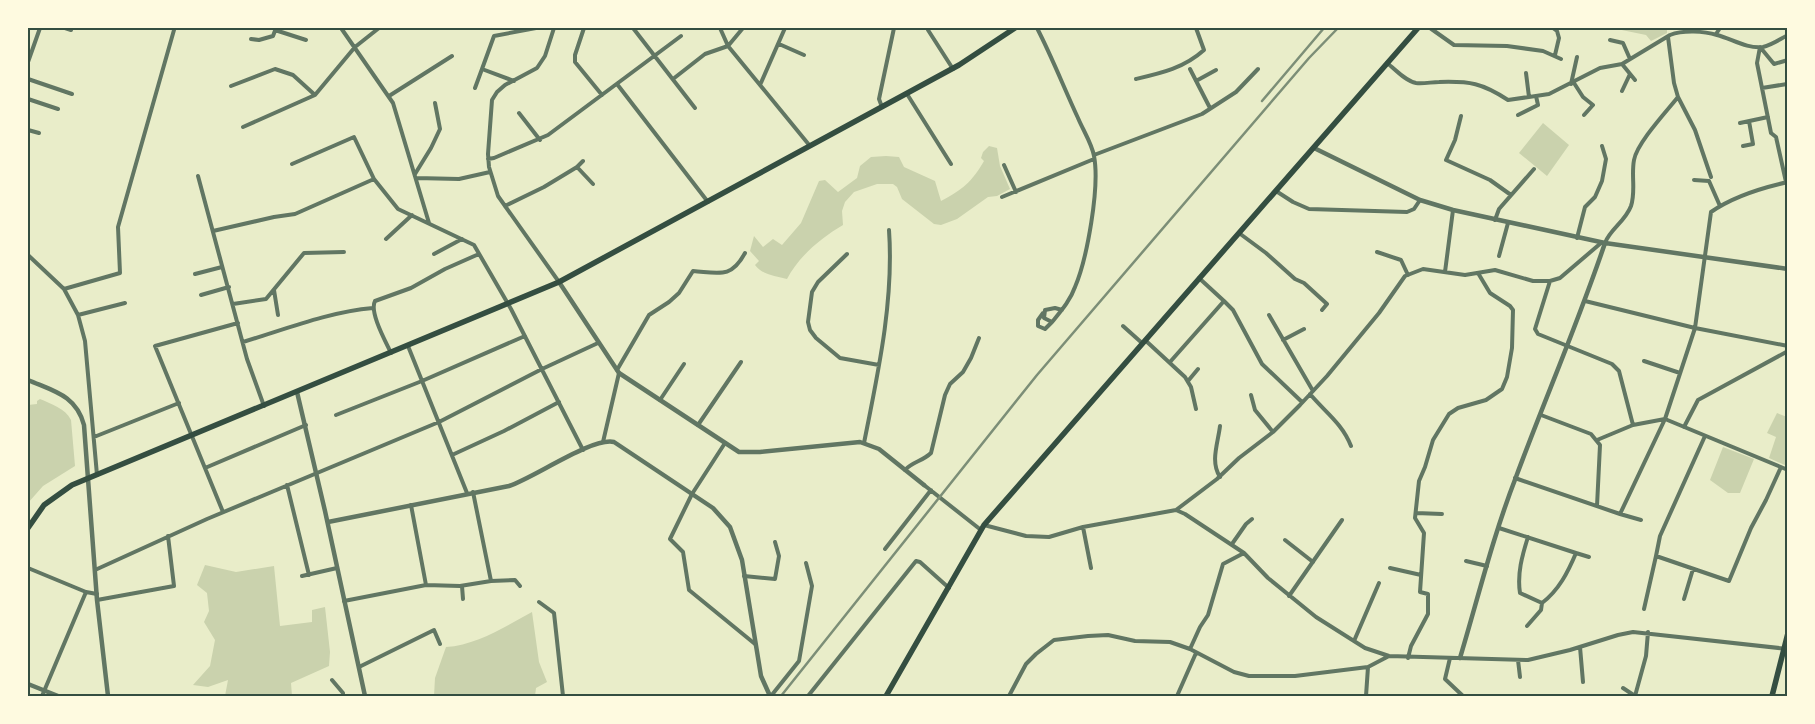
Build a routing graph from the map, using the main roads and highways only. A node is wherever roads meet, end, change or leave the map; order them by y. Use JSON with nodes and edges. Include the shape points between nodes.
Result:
{"nodes":[{"id":1,"x":1015,"y":28,"type":"edge"},
{"id":2,"x":1418,"y":28,"type":"edge"},
{"id":3,"x":28,"y":528,"type":"edge"},
{"id":4,"x":1788,"y":633,"type":"edge"},
{"id":5,"x":1786,"y":649,"type":"edge"},
{"id":6,"x":886,"y":696,"type":"edge"},
{"id":7,"x":1772,"y":696,"type":"edge"}],
"edges":[{"from":1,"to":3,"type":"main road","via":[[953,69],[559,282],[88,478],[57,494],[44,505]]},
{"from":2,"to":6,"type":"main road","via":[[983,528]]},
{"from":4,"to":5,"type":"main road"},
{"from":5,"to":7,"type":"main road"}]}
